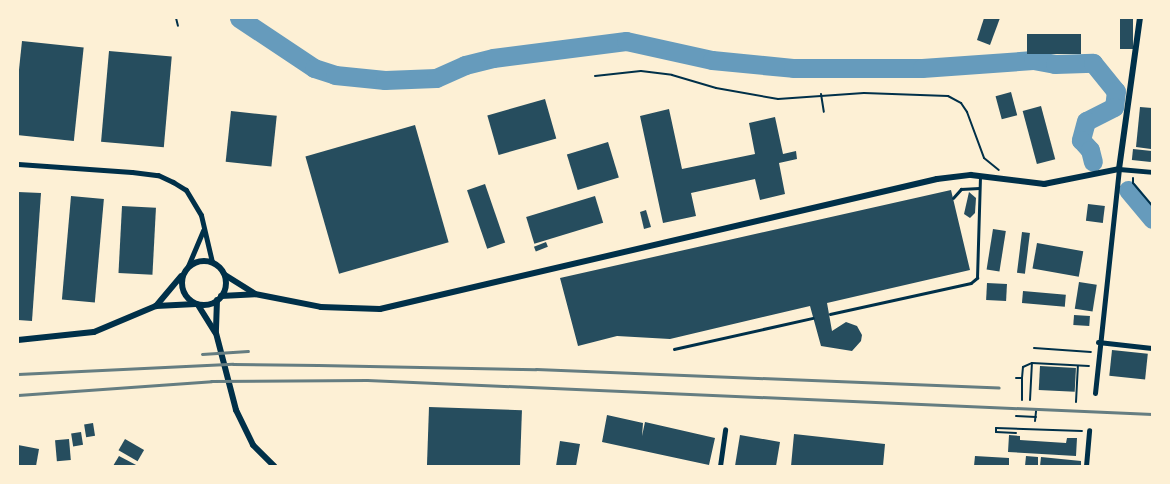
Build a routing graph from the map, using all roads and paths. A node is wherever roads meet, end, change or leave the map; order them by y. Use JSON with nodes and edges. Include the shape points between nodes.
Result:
{"nodes":[{"id":1,"x":176,"y":18,"type":"edge"},
{"id":2,"x":1140,"y":18,"type":"edge"},
{"id":3,"x":178,"y":26,"type":"dead end"},
{"id":4,"x":595,"y":76,"type":"dead end"},
{"id":5,"x":821,"y":94,"type":"junction"},
{"id":6,"x":824,"y":112,"type":"dead end"},
{"id":7,"x":18,"y":164,"type":"edge"},
{"id":8,"x":1119,"y":169,"type":"junction"},
{"id":9,"x":1134,"y":170,"type":"junction"},
{"id":10,"x":1152,"y":172,"type":"edge"},
{"id":11,"x":980,"y":176,"type":"junction"},
{"id":12,"x":1013,"y":181,"type":"junction"},
{"id":13,"x":980,"y":188,"type":"junction"},
{"id":14,"x":953,"y":198,"type":"dead end"},
{"id":15,"x":1152,"y":206,"type":"edge"},
{"id":16,"x":203,"y":230,"type":"junction"},
{"id":17,"x":212,"y":262,"type":"junction"},
{"id":18,"x":188,"y":266,"type":"junction"},
{"id":19,"x":183,"y":273,"type":"junction"},
{"id":20,"x":225,"y":275,"type":"junction"},
{"id":21,"x":255,"y":294,"type":"junction"},
{"id":22,"x":219,"y":298,"type":"junction"},
{"id":23,"x":197,"y":304,"type":"junction"},
{"id":24,"x":156,"y":306,"type":"junction"},
{"id":25,"x":830,"y":314,"type":"dead end"},
{"id":26,"x":813,"y":318,"type":"dead end"},
{"id":27,"x":216,"y":333,"type":"junction"},
{"id":28,"x":18,"y":340,"type":"edge"},
{"id":29,"x":1098,"y":342,"type":"junction"},
{"id":30,"x":1092,"y":346,"type":"dead end"},
{"id":31,"x":1034,"y":348,"type":"dead end"},
{"id":32,"x":1152,"y":348,"type":"edge"},
{"id":33,"x":674,"y":349,"type":"dead end"},
{"id":34,"x":1032,"y":362,"type":"junction"},
{"id":35,"x":1078,"y":366,"type":"junction"},
{"id":36,"x":1097,"y":367,"type":"junction"},
{"id":37,"x":1016,"y":378,"type":"dead end"},
{"id":38,"x":1022,"y":378,"type":"junction"},
{"id":39,"x":1095,"y":393,"type":"dead end"},
{"id":40,"x":1022,"y":400,"type":"dead end"},
{"id":41,"x":1030,"y":400,"type":"dead end"},
{"id":42,"x":1076,"y":402,"type":"dead end"},
{"id":43,"x":1036,"y":411,"type":"dead end"},
{"id":44,"x":1016,"y":416,"type":"dead end"},
{"id":45,"x":725,"y":429,"type":"dead end"},
{"id":46,"x":1089,"y":431,"type":"joint"},
{"id":47,"x":1016,"y":433,"type":"dead end"},
{"id":48,"x":274,"y":466,"type":"edge"},
{"id":49,"x":720,"y":466,"type":"edge"},
{"id":50,"x":1086,"y":466,"type":"edge"}],
"edges":[{"from":1,"to":3,"type":"path"},
{"from":2,"to":8,"type":"street"},
{"from":4,"to":5,"type":"path","via":[[640,71],[672,75],[754,97],[778,99]]},
{"from":5,"to":6,"type":"path"},
{"from":5,"to":12,"type":"path","via":[[948,96],[967,112],[984,158]]},
{"from":7,"to":16,"type":"street","via":[[158,175],[186,190],[201,215]]},
{"from":8,"to":9,"type":"street"},
{"from":8,"to":12,"type":"street","via":[[1044,184]]},
{"from":8,"to":29,"type":"street"},
{"from":9,"to":10,"type":"street"},
{"from":9,"to":15,"type":"path","via":[[1133,183]]},
{"from":11,"to":12,"type":"street"},
{"from":11,"to":13,"type":"lane"},
{"from":11,"to":21,"type":"street","via":[[937,179],[380,309],[321,307]]},
{"from":13,"to":14,"type":"lane","via":[[961,189]]},
{"from":13,"to":25,"type":"lane","via":[[977,278],[971,283]]},
{"from":16,"to":17,"type":"street"},
{"from":16,"to":18,"type":"street"},
{"from":17,"to":18,"type":"street","via":[[200,260]]},
{"from":17,"to":20,"type":"street"},
{"from":18,"to":19,"type":"street"},
{"from":19,"to":23,"type":"street","via":[[182,288]]},
{"from":19,"to":24,"type":"street"},
{"from":20,"to":21,"type":"street"},
{"from":20,"to":22,"type":"street","via":[[226,282]]},
{"from":21,"to":22,"type":"street"},
{"from":22,"to":23,"type":"street"},
{"from":22,"to":27,"type":"street"},
{"from":23,"to":24,"type":"street"},
{"from":23,"to":27,"type":"street"},
{"from":24,"to":28,"type":"street","via":[[94,332]]},
{"from":26,"to":33,"type":"lane"},
{"from":27,"to":48,"type":"street","via":[[243,430]]},
{"from":29,"to":32,"type":"street"},
{"from":29,"to":36,"type":"street"},
{"from":30,"to":31,"type":"path","via":[[1092,352]]},
{"from":34,"to":35,"type":"path"},
{"from":34,"to":38,"type":"path","via":[[1023,367]]},
{"from":34,"to":41,"type":"path"},
{"from":35,"to":36,"type":"path"},
{"from":35,"to":42,"type":"path"},
{"from":36,"to":39,"type":"street"},
{"from":37,"to":38,"type":"path"},
{"from":38,"to":40,"type":"path"},
{"from":43,"to":44,"type":"path","via":[[1036,419]]},
{"from":45,"to":49,"type":"street"},
{"from":46,"to":47,"type":"path","via":[[996,428],[996,432]]},
{"from":46,"to":50,"type":"street"}]}
